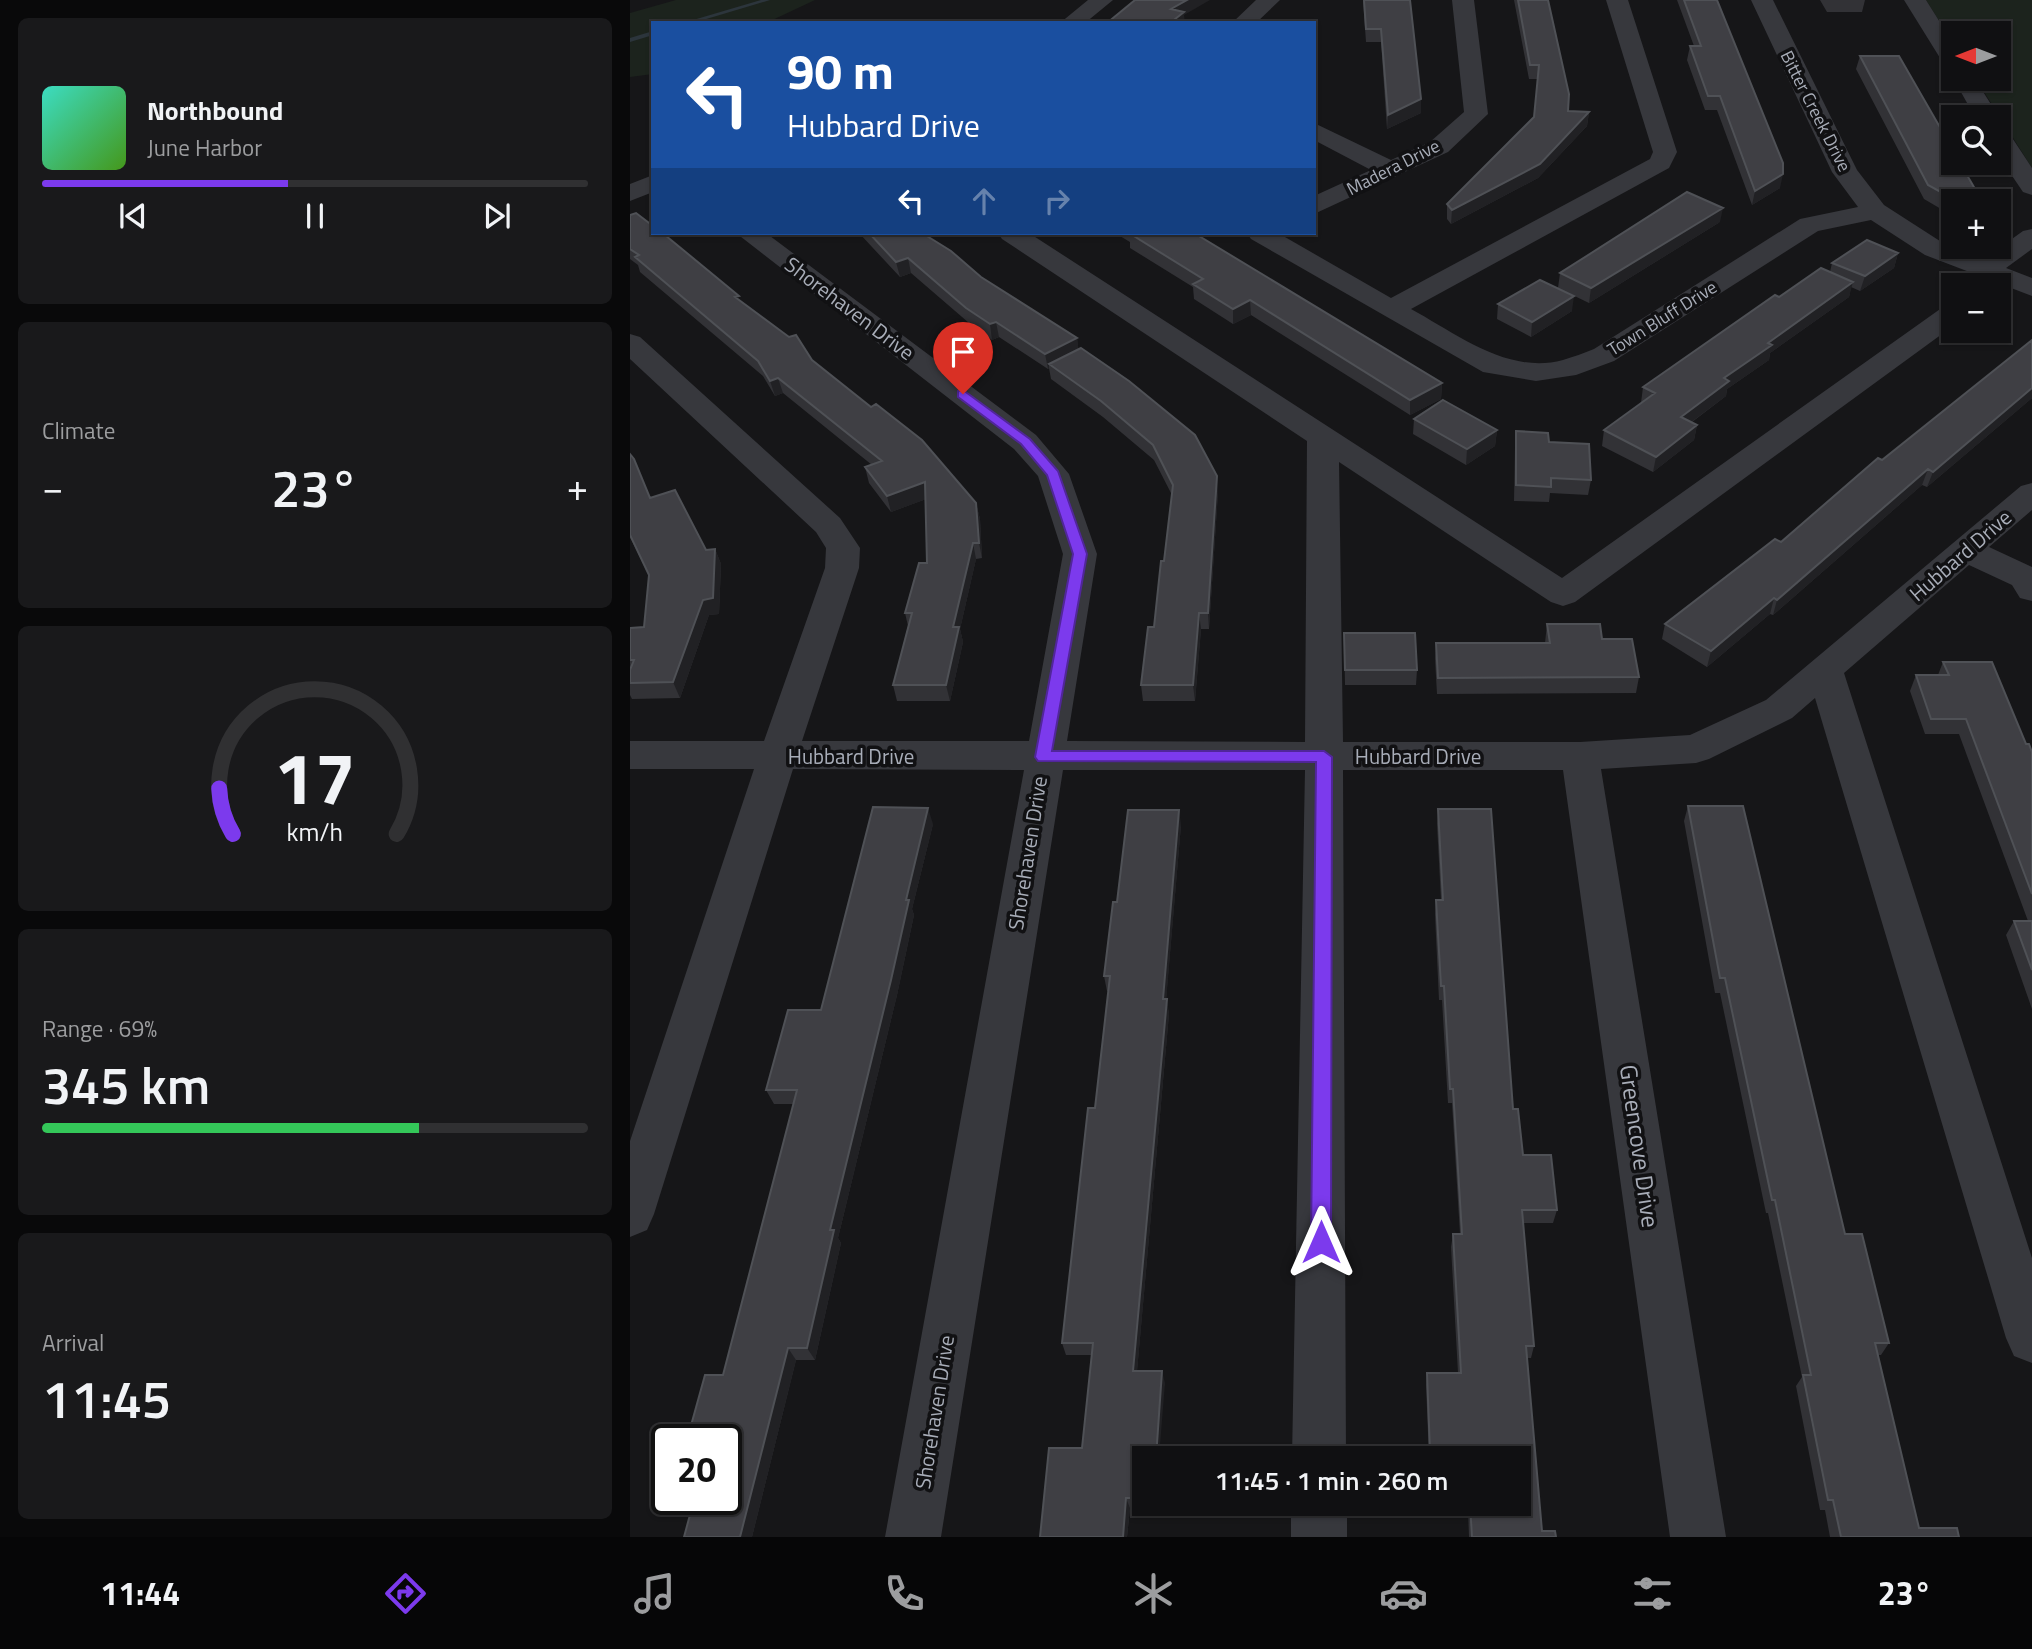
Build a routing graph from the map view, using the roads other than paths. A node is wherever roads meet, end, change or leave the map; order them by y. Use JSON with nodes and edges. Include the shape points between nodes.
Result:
{"nodes":[{"id":1,"x":1102,"y":0,"type":"edge"},
{"id":2,"x":1269,"y":0,"type":"edge"},
{"id":3,"x":1463,"y":0,"type":"edge"},
{"id":4,"x":1617,"y":0,"type":"edge"},
{"id":5,"x":1762,"y":0,"type":"edge"},
{"id":6,"x":1915,"y":0,"type":"edge"},
{"id":7,"x":1074,"y":21,"type":"edge"},
{"id":8,"x":1245,"y":21,"type":"edge"},
{"id":9,"x":1941,"y":42,"type":"edge"},
{"id":10,"x":1316,"y":131,"type":"edge"},
{"id":11,"x":2011,"y":155,"type":"edge"},
{"id":12,"x":1391,"y":170,"type":"junction"},
{"id":13,"x":651,"y":184,"type":"edge"},
{"id":14,"x":2032,"y":187,"type":"edge"},
{"id":15,"x":630,"y":193,"type":"edge"},
{"id":16,"x":1316,"y":205,"type":"edge"},
{"id":17,"x":1875,"y":211,"type":"junction"},
{"id":18,"x":752,"y":235,"type":"edge"},
{"id":19,"x":1014,"y":235,"type":"edge"},
{"id":20,"x":1263,"y":235,"type":"edge"},
{"id":21,"x":2032,"y":237,"type":"edge"},
{"id":22,"x":1985,"y":273,"type":"edge"},
{"id":23,"x":1997,"y":273,"type":"edge"},
{"id":24,"x":2011,"y":282,"type":"edge"},
{"id":25,"x":2032,"y":288,"type":"edge"},
{"id":26,"x":1391,"y":310,"type":"junction"},
{"id":27,"x":1941,"y":322,"type":"edge"},
{"id":28,"x":630,"y":343,"type":"edge"},
{"id":29,"x":1323,"y":437,"type":"junction"},
{"id":30,"x":2032,"y":493,"type":"edge"},
{"id":31,"x":1967,"y":550,"type":"junction"},
{"id":32,"x":2032,"y":590,"type":"edge"},
{"id":33,"x":1825,"y":670,"type":"junction"},
{"id":34,"x":630,"y":755,"type":"edge"},
{"id":35,"x":778,"y":756,"type":"junction"},
{"id":36,"x":1580,"y":756,"type":"junction"},
{"id":37,"x":1043,"y":757,"type":"junction"},
{"id":38,"x":1324,"y":757,"type":"junction"},
{"id":39,"x":630,"y":1214,"type":"edge"},
{"id":40,"x":2032,"y":1339,"type":"edge"},
{"id":41,"x":1319,"y":1446,"type":"edge"},
{"id":42,"x":1319,"y":1516,"type":"edge"},
{"id":43,"x":913,"y":1537,"type":"edge"},
{"id":44,"x":1319,"y":1537,"type":"edge"},
{"id":45,"x":1698,"y":1537,"type":"edge"}],
"edges":[{"from":1,"to":7,"type":"street"},
{"from":2,"to":8,"type":"street"},
{"from":3,"to":12,"type":"street","name":"Madera Drive","via":[[1476,114],[1439,147]]},
{"from":4,"to":26,"type":"street","via":[[1665,152],[1660,163]]},
{"from":5,"to":17,"type":"street","name":"Bitter Creek Drive","via":[[1845,172]]},
{"from":6,"to":9,"type":"street"},
{"from":10,"to":12,"type":"street"},
{"from":11,"to":14,"type":"street"},
{"from":12,"to":16,"type":"street","name":"Madera Drive"},
{"from":13,"to":15,"type":"street"},
{"from":17,"to":22,"type":"street","name":"Bitter Creek Drive","via":[[1934,249]]},
{"from":17,"to":26,"type":"street","name":"Town Bluff Drive","via":[[1809,225],[1604,355],[1566,369],[1536,372],[1493,366]]},
{"from":18,"to":37,"type":"street","name":"Shorehaven Drive","via":[[1026,442],[1053,474],[1080,554]]},
{"from":19,"to":29,"type":"street"},
{"from":20,"to":26,"type":"street","name":"Town Bluff Drive"},
{"from":21,"to":23,"type":"street"},
{"from":24,"to":25,"type":"street","name":"Bitter Creek Drive"},
{"from":27,"to":29,"type":"street","via":[[1563,594]]},
{"from":28,"to":35,"type":"street","via":[[828,525],[844,548],[842,568]]},
{"from":29,"to":38,"type":"street"},
{"from":30,"to":31,"type":"street","name":"Hubbard Drive"},
{"from":31,"to":32,"type":"street","via":[[2024,577]]},
{"from":31,"to":33,"type":"street","name":"Hubbard Drive"},
{"from":33,"to":36,"type":"street","name":"Hubbard Drive","via":[[1779,709],[1696,749]]},
{"from":33,"to":40,"type":"street"},
{"from":34,"to":35,"type":"street","name":"Hubbard Drive"},
{"from":35,"to":37,"type":"street","name":"Hubbard Drive"},
{"from":35,"to":39,"type":"street"},
{"from":36,"to":38,"type":"street","name":"Hubbard Drive"},
{"from":36,"to":45,"type":"street","name":"Greencove Drive"},
{"from":37,"to":38,"type":"street","name":"Hubbard Drive"},
{"from":37,"to":43,"type":"street","name":"Shorehaven Drive"},
{"from":38,"to":41,"type":"street"},
{"from":42,"to":44,"type":"street"}]}
